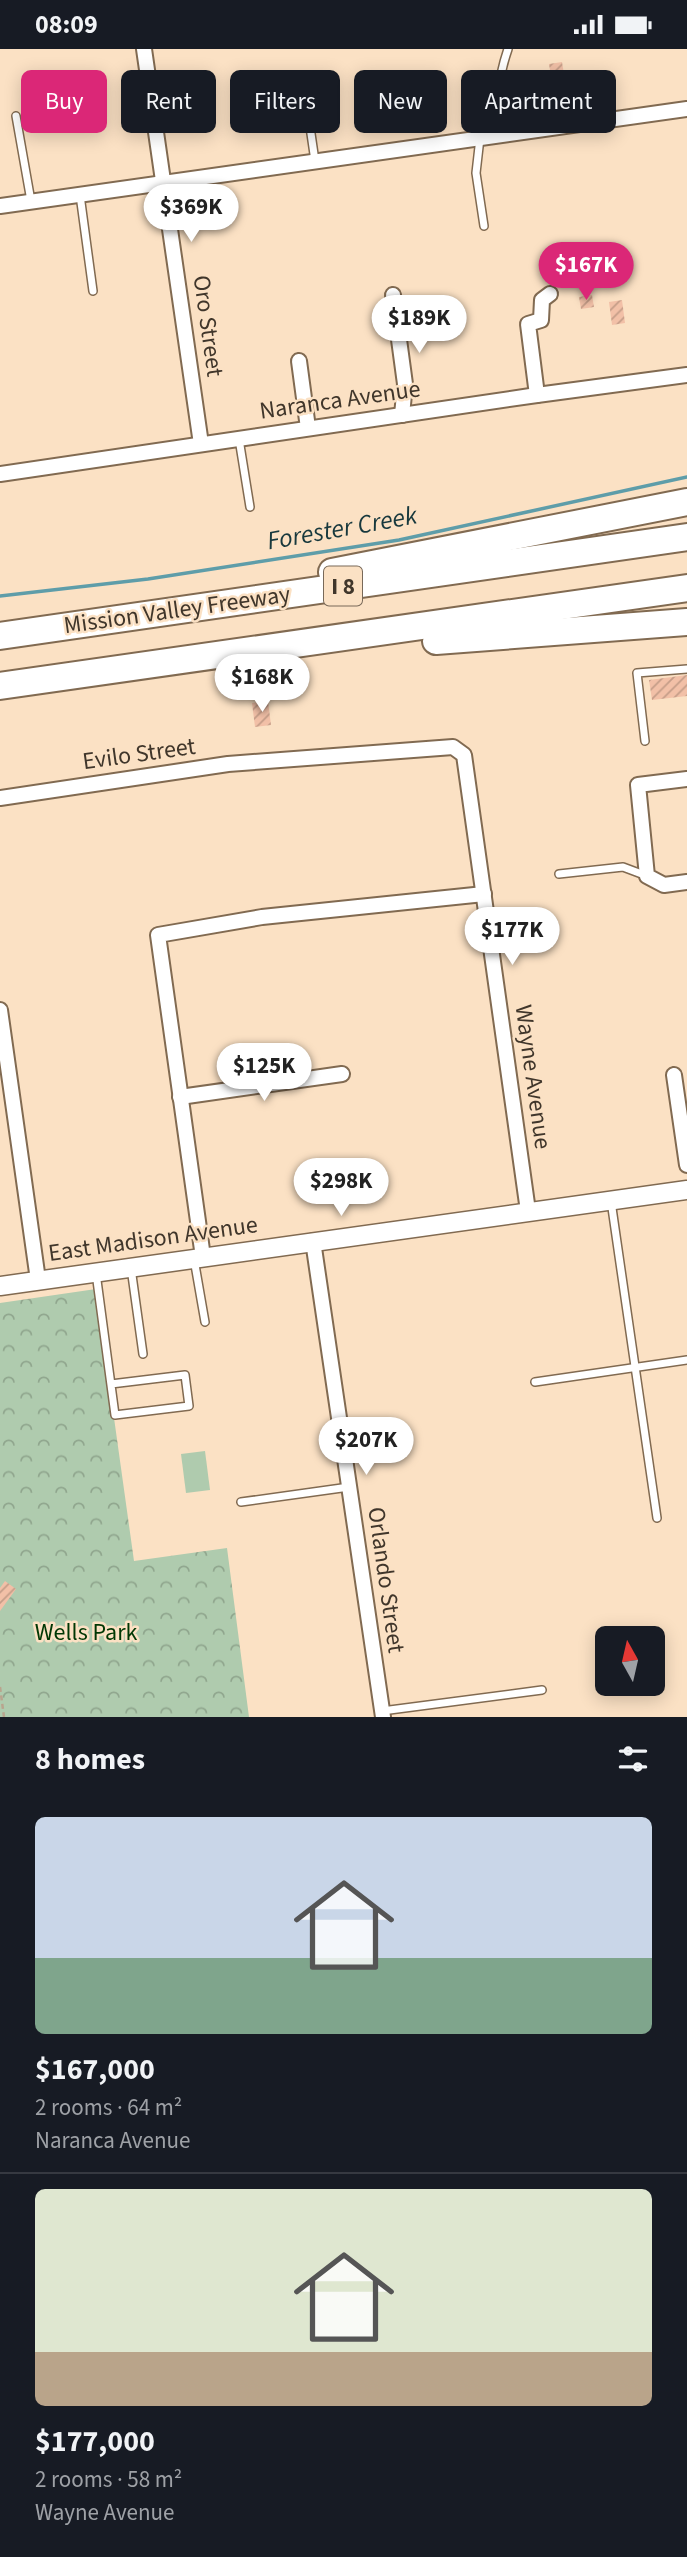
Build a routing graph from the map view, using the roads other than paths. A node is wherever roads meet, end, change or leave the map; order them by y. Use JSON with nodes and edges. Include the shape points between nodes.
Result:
{"nodes":[{"id":1,"x":144,"y":49,"type":"edge"},
{"id":2,"x":508,"y":49,"type":"edge"},
{"id":3,"x":687,"y":109,"type":"edge"},
{"id":4,"x":16,"y":116,"type":"dead end"},
{"id":5,"x":311,"y":133,"type":"edge"},
{"id":6,"x":500,"y":135,"type":"junction"},
{"id":7,"x":480,"y":138,"type":"junction"},
{"id":8,"x":315,"y":162,"type":"junction"},
{"id":9,"x":164,"y":183,"type":"junction"},
{"id":10,"x":80,"y":195,"type":"junction"},
{"id":11,"x":31,"y":201,"type":"junction"},
{"id":12,"x":0,"y":206,"type":"edge"},
{"id":13,"x":484,"y":226,"type":"dead end"},
{"id":14,"x":93,"y":291,"type":"dead end"},
{"id":15,"x":550,"y":294,"type":"dead end"},
{"id":16,"x":393,"y":295,"type":"dead end"},
{"id":17,"x":299,"y":361,"type":"dead end"},
{"id":18,"x":687,"y":375,"type":"edge"},
{"id":19,"x":537,"y":395,"type":"junction"},
{"id":20,"x":402,"y":415,"type":"junction"},
{"id":21,"x":308,"y":428,"type":"junction"},
{"id":22,"x":239,"y":438,"type":"junction"},
{"id":23,"x":201,"y":444,"type":"junction"},
{"id":24,"x":0,"y":474,"type":"edge"},
{"id":25,"x":687,"y":502,"type":"edge"},
{"id":26,"x":250,"y":507,"type":"dead end"},
{"id":27,"x":687,"y":537,"type":"edge"},
{"id":28,"x":687,"y":588,"type":"edge"},
{"id":29,"x":164,"y":612,"type":"junction"},
{"id":30,"x":687,"y":622,"type":"edge"},
{"id":31,"x":0,"y":636,"type":"edge"},
{"id":32,"x":341,"y":639,"type":"junction"},
{"id":33,"x":687,"y":669,"type":"edge"},
{"id":34,"x":0,"y":686,"type":"edge"},
{"id":35,"x":645,"y":741,"type":"dead end"},
{"id":36,"x":453,"y":747,"type":"joint"},
{"id":37,"x":687,"y":779,"type":"edge"},
{"id":38,"x":0,"y":798,"type":"edge"},
{"id":39,"x":559,"y":874,"type":"dead end"},
{"id":40,"x":647,"y":876,"type":"junction"},
{"id":41,"x":687,"y":882,"type":"edge"},
{"id":42,"x":484,"y":894,"type":"junction"},
{"id":43,"x":0,"y":1010,"type":"edge"},
{"id":44,"x":342,"y":1074,"type":"dead end"},
{"id":45,"x":674,"y":1075,"type":"dead end"},
{"id":46,"x":180,"y":1097,"type":"junction"},
{"id":47,"x":687,"y":1165,"type":"edge"},
{"id":48,"x":687,"y":1190,"type":"edge"},
{"id":49,"x":611,"y":1199,"type":"junction"},
{"id":50,"x":528,"y":1211,"type":"junction"},
{"id":51,"x":313,"y":1241,"type":"junction"},
{"id":52,"x":199,"y":1258,"type":"junction"},
{"id":53,"x":131,"y":1267,"type":"junction"},
{"id":54,"x":96,"y":1272,"type":"junction"},
{"id":55,"x":38,"y":1280,"type":"junction"},
{"id":56,"x":0,"y":1286,"type":"edge"},
{"id":57,"x":205,"y":1322,"type":"dead end"},
{"id":58,"x":143,"y":1354,"type":"dead end"},
{"id":59,"x":687,"y":1360,"type":"edge"},
{"id":60,"x":635,"y":1368,"type":"junction"},
{"id":61,"x":535,"y":1383,"type":"dead end"},
{"id":62,"x":111,"y":1384,"type":"junction"},
{"id":63,"x":349,"y":1487,"type":"junction"},
{"id":64,"x":241,"y":1502,"type":"dead end"},
{"id":65,"x":657,"y":1518,"type":"dead end"},
{"id":66,"x":542,"y":1690,"type":"dead end"},
{"id":67,"x":382,"y":1714,"type":"edge"}],
"edges":[{"from":1,"to":9,"type":"street","name":"Oro Street"},
{"from":2,"to":6,"type":"lane","via":[[497,96]]},
{"from":3,"to":6,"type":"street"},
{"from":4,"to":11,"type":"lane"},
{"from":5,"to":8,"type":"lane"},
{"from":6,"to":7,"type":"street"},
{"from":7,"to":8,"type":"street"},
{"from":7,"to":13,"type":"lane","via":[[476,173]]},
{"from":8,"to":9,"type":"street"},
{"from":9,"to":10,"type":"street"},
{"from":9,"to":23,"type":"street","name":"Oro Street"},
{"from":10,"to":11,"type":"street"},
{"from":10,"to":14,"type":"lane"},
{"from":11,"to":12,"type":"street"},
{"from":15,"to":19,"type":"street","via":[[542,300],[541,320],[528,324]]},
{"from":16,"to":20,"type":"street","via":[[405,384]]},
{"from":17,"to":21,"type":"street"},
{"from":18,"to":19,"type":"street","name":"Naranca Avenue"},
{"from":19,"to":20,"type":"street","name":"Naranca Avenue"},
{"from":20,"to":21,"type":"street","name":"Naranca Avenue"},
{"from":21,"to":22,"type":"street","name":"Naranca Avenue"},
{"from":22,"to":23,"type":"street","name":"Naranca Avenue"},
{"from":22,"to":26,"type":"lane"},
{"from":23,"to":24,"type":"street","name":"Naranca Avenue"},
{"from":25,"to":29,"type":"highway","via":[[343,569]]},
{"from":27,"to":29,"type":"highway","name":"Mission Valley Freeway","number":"I 8"},
{"from":28,"to":32,"type":"highway","name":"Mission Valley Freeway","number":"I 8"},
{"from":29,"to":31,"type":"highway","name":"Mission Valley Freeway","number":"I 8"},
{"from":30,"to":32,"type":"highway","via":[[388,645]]},
{"from":32,"to":34,"type":"highway","name":"Mission Valley Freeway","number":"I 8"},
{"from":33,"to":35,"type":"lane","via":[[637,673]]},
{"from":36,"to":38,"type":"street","name":"Evilo Street","via":[[228,764]]},
{"from":36,"to":42,"type":"street","name":"Wayne Avenue","via":[[464,755]]},
{"from":37,"to":40,"type":"street","via":[[638,785]]},
{"from":39,"to":40,"type":"lane","via":[[622,867]]},
{"from":40,"to":41,"type":"street","via":[[664,885]]},
{"from":42,"to":46,"type":"street","via":[[262,917],[158,935]]},
{"from":42,"to":50,"type":"street","name":"Wayne Avenue"},
{"from":43,"to":55,"type":"street"},
{"from":44,"to":46,"type":"street"},
{"from":45,"to":47,"type":"street"},
{"from":46,"to":52,"type":"street"},
{"from":48,"to":49,"type":"street","name":"East Madison Avenue"},
{"from":49,"to":50,"type":"street","name":"East Madison Avenue"},
{"from":49,"to":60,"type":"lane"},
{"from":50,"to":51,"type":"street","name":"East Madison Avenue"},
{"from":51,"to":52,"type":"street","name":"East Madison Avenue"},
{"from":51,"to":63,"type":"street","name":"Orlando Street"},
{"from":52,"to":53,"type":"street","name":"East Madison Avenue"},
{"from":52,"to":57,"type":"lane"},
{"from":53,"to":54,"type":"street","name":"East Madison Avenue"},
{"from":53,"to":58,"type":"lane"},
{"from":54,"to":55,"type":"street","name":"East Madison Avenue"},
{"from":54,"to":62,"type":"lane"},
{"from":55,"to":56,"type":"street","name":"East Madison Avenue"},
{"from":59,"to":60,"type":"lane"},
{"from":60,"to":61,"type":"lane"},
{"from":60,"to":65,"type":"lane"},
{"from":62,"to":62,"type":"lane","via":[[115,1415],[189,1406],[185,1375]]},
{"from":63,"to":64,"type":"lane"},
{"from":63,"to":67,"type":"street","name":"Orlando Street"},
{"from":66,"to":67,"type":"lane"}]}
